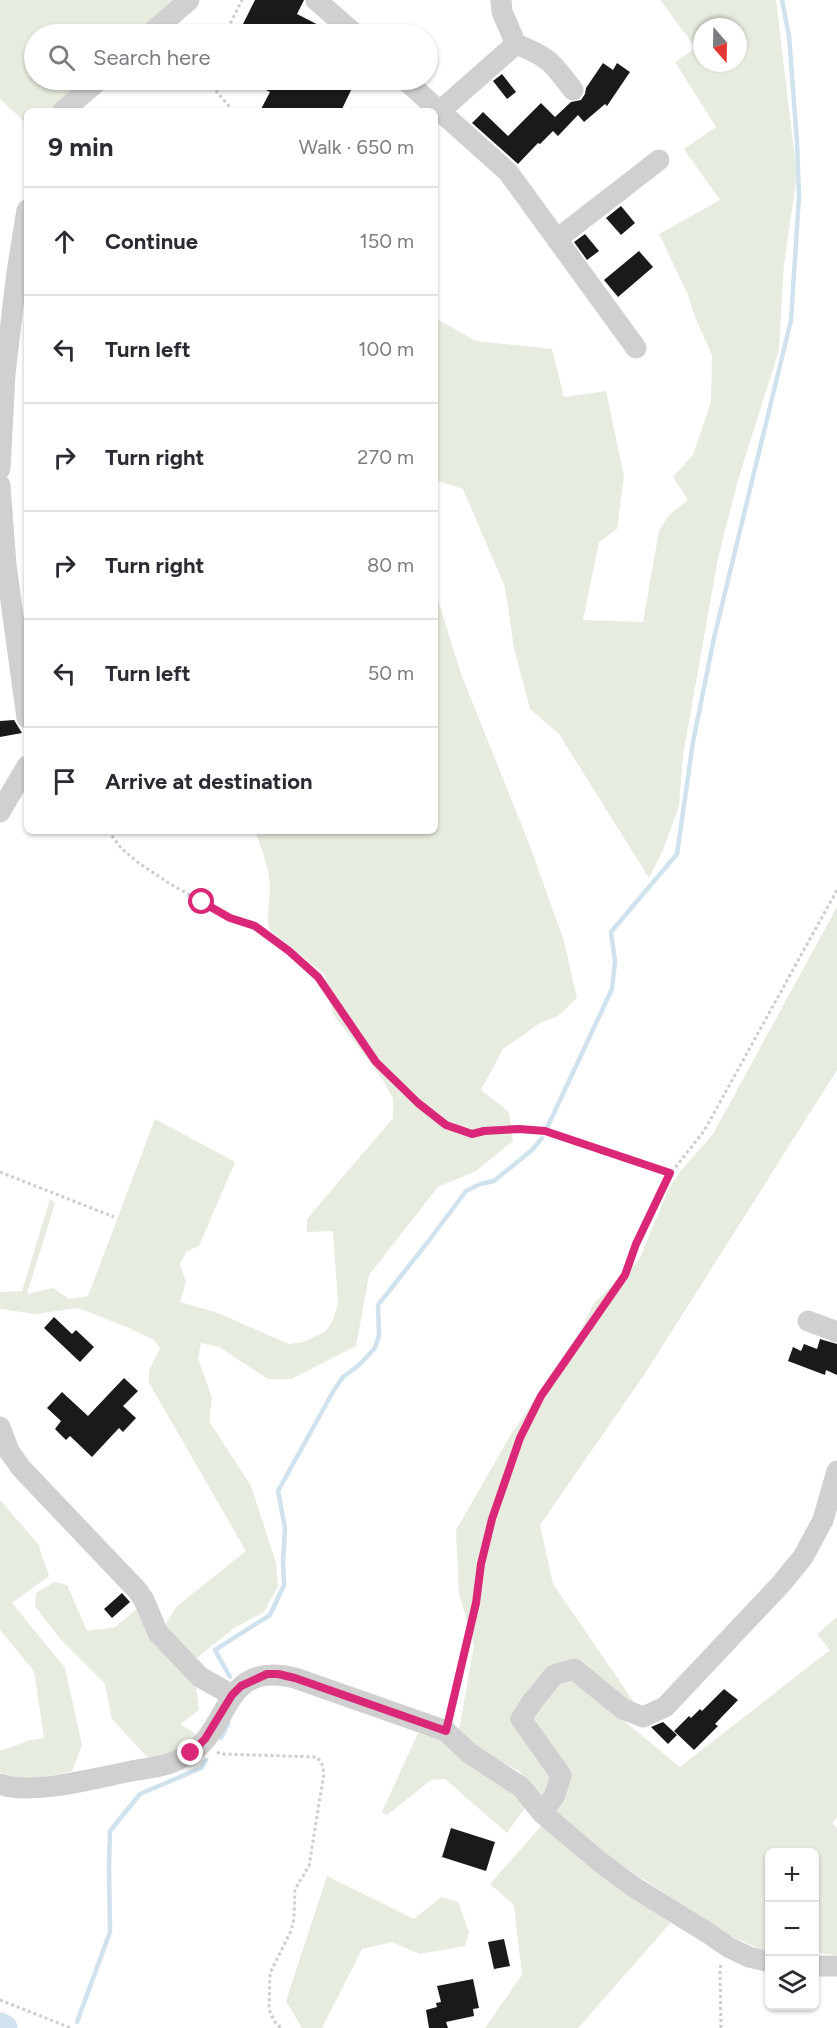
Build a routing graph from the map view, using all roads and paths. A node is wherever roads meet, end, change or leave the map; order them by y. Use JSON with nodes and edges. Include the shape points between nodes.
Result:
{"nodes":[{"id":1,"x":189,"y":0,"type":"edge"},
{"id":2,"x":242,"y":0,"type":"edge"},
{"id":3,"x":316,"y":0,"type":"edge"},
{"id":4,"x":501,"y":0,"type":"edge"},
{"id":5,"x":161,"y":24,"type":"edge"},
{"id":6,"x":230,"y":24,"type":"edge"},
{"id":7,"x":344,"y":24,"type":"edge"},
{"id":8,"x":516,"y":44,"type":"junction"},
{"id":9,"x":87,"y":90,"type":"edge"},
{"id":10,"x":215,"y":90,"type":"edge"},
{"id":11,"x":416,"y":90,"type":"edge"},
{"id":12,"x":573,"y":90,"type":"dead end"},
{"id":13,"x":66,"y":108,"type":"edge"},
{"id":14,"x":230,"y":108,"type":"edge"},
{"id":15,"x":437,"y":108,"type":"edge"},
{"id":16,"x":440,"y":111,"type":"joint"},
{"id":17,"x":659,"y":160,"type":"dead end"},
{"id":18,"x":24,"y":229,"type":"edge"},
{"id":19,"x":557,"y":238,"type":"junction"},
{"id":20,"x":636,"y":348,"type":"dead end"},
{"id":21,"x":0,"y":469,"type":"edge"},
{"id":22,"x":0,"y":484,"type":"edge"},
{"id":23,"x":8,"y":652,"type":"edge"},
{"id":24,"x":24,"y":708,"type":"edge"},
{"id":25,"x":24,"y":771,"type":"edge"},
{"id":26,"x":0,"y":812,"type":"edge"},
{"id":27,"x":110,"y":834,"type":"edge"},
{"id":28,"x":837,"y":890,"type":"edge"},
{"id":29,"x":0,"y":1172,"type":"edge"},
{"id":30,"x":670,"y":1173,"type":"junction"},
{"id":31,"x":114,"y":1217,"type":"dead end"},
{"id":32,"x":808,"y":1321,"type":"dead end"},
{"id":33,"x":837,"y":1332,"type":"edge"},
{"id":34,"x":0,"y":1427,"type":"edge"},
{"id":35,"x":837,"y":1471,"type":"edge"},
{"id":36,"x":232,"y":1695,"type":"junction"},
{"id":37,"x":446,"y":1731,"type":"junction"},
{"id":38,"x":205,"y":1739,"type":"junction"},
{"id":39,"x":0,"y":1784,"type":"edge"},
{"id":40,"x":542,"y":1813,"type":"junction"},
{"id":41,"x":728,"y":1947,"type":"junction"},
{"id":42,"x":765,"y":1961,"type":"edge"},
{"id":43,"x":819,"y":1966,"type":"edge"},
{"id":44,"x":837,"y":1966,"type":"edge"},
{"id":45,"x":0,"y":2000,"type":"edge"},
{"id":46,"x":71,"y":2028,"type":"edge"},
{"id":47,"x":281,"y":2028,"type":"edge"},
{"id":48,"x":721,"y":2028,"type":"edge"}],
"edges":[{"from":1,"to":5,"type":"street"},
{"from":2,"to":6,"type":"path"},
{"from":3,"to":7,"type":"street"},
{"from":4,"to":8,"type":"street"},
{"from":8,"to":12,"type":"street","via":[[551,61]]},
{"from":8,"to":16,"type":"street"},
{"from":9,"to":13,"type":"street"},
{"from":10,"to":14,"type":"path"},
{"from":11,"to":15,"type":"street"},
{"from":16,"to":19,"type":"street","via":[[508,172]]},
{"from":17,"to":19,"type":"street"},
{"from":18,"to":21,"type":"street","via":[[4,374]]},
{"from":19,"to":20,"type":"street"},
{"from":22,"to":23,"type":"street"},
{"from":23,"to":24,"type":"street"},
{"from":25,"to":26,"type":"street"},
{"from":27,"to":30,"type":"path","via":[[140,864],[172,885],[230,918],[255,926],[289,951],[318,977],[376,1062],[446,1125],[472,1134],[519,1129],[545,1131]]},
{"from":28,"to":30,"type":"path","via":[[704,1131]]},
{"from":29,"to":31,"type":"path"},
{"from":30,"to":37,"type":"path","via":[[625,1275],[541,1396],[520,1438],[492,1519]]},
{"from":32,"to":33,"type":"street"},
{"from":34,"to":36,"type":"street","via":[[21,1468],[137,1590],[158,1633],[200,1677]]},
{"from":35,"to":40,"type":"street","via":[[823,1520],[803,1557],[665,1707],[643,1717],[623,1709],[574,1669],[554,1675],[521,1719],[561,1775],[555,1795]]},
{"from":36,"to":37,"type":"street","via":[[241,1686],[267,1674],[278,1674]]},
{"from":36,"to":38,"type":"street"},
{"from":37,"to":40,"type":"street","via":[[469,1753],[521,1787]]},
{"from":38,"to":39,"type":"street","via":[[191,1753],[169,1764],[38,1787]]},
{"from":38,"to":47,"type":"path","via":[[221,1754],[317,1757],[322,1764],[324,1773],[309,1866],[295,1889],[291,1931],[270,1973],[269,2009]]},
{"from":40,"to":41,"type":"street","via":[[634,1887]]},
{"from":41,"to":42,"type":"street"},
{"from":41,"to":48,"type":"path","via":[[720,1971]]},
{"from":43,"to":44,"type":"street"},
{"from":45,"to":46,"type":"path"}]}
